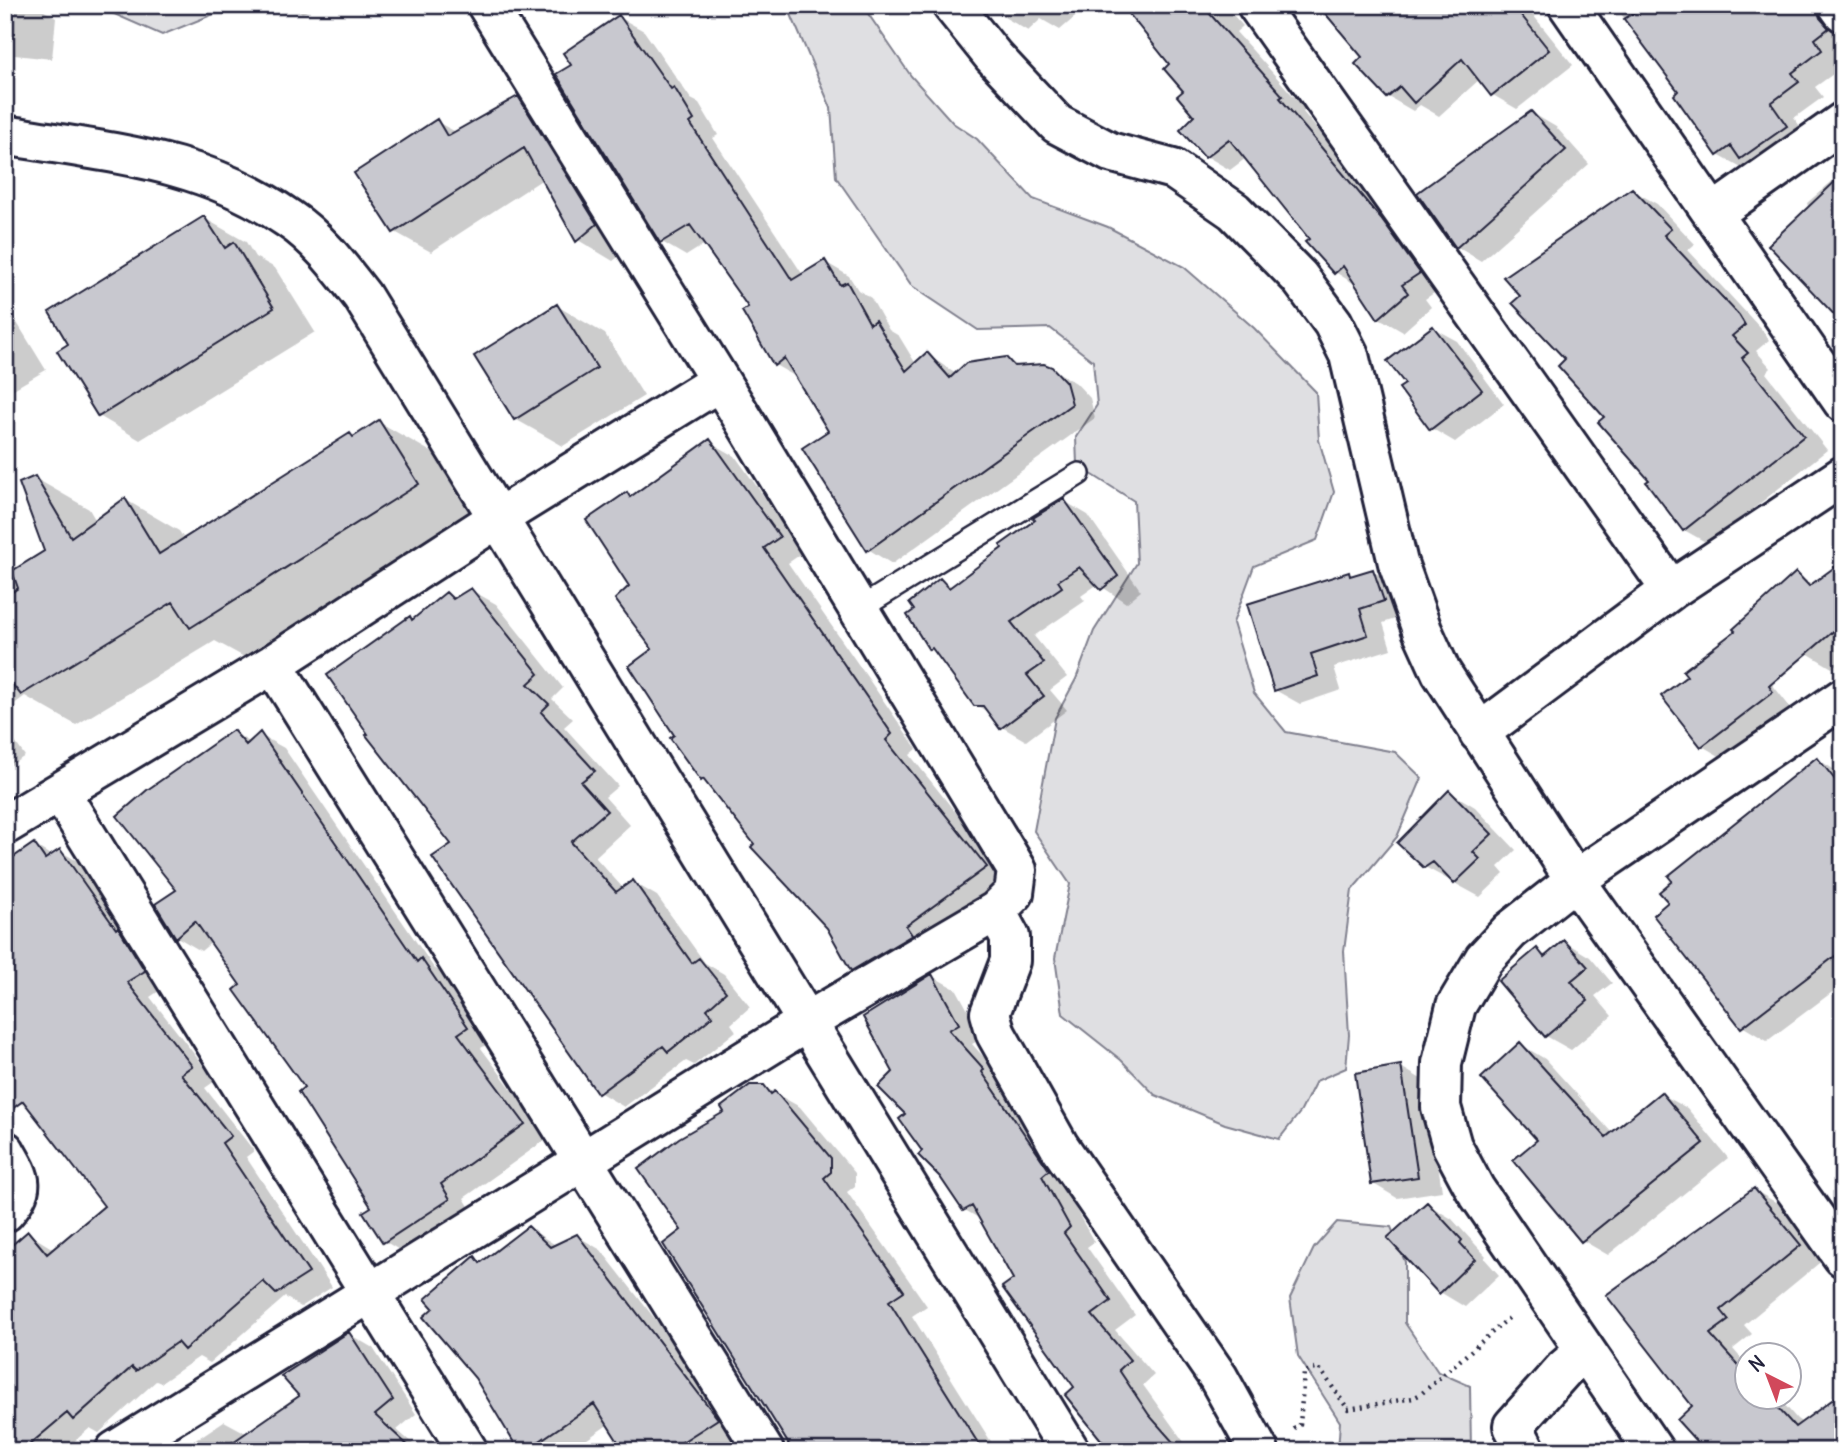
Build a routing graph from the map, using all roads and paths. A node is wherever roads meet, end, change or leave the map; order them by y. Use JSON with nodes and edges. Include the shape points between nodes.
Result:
{"nodes":[{"id":1,"x":486,"y":5,"type":"edge"},
{"id":2,"x":952,"y":5,"type":"edge"},
{"id":3,"x":1257,"y":5,"type":"edge"},
{"id":4,"x":1568,"y":5,"type":"edge"},
{"id":5,"x":1838,"y":5,"type":"edge"},
{"id":6,"x":1843,"y":12,"type":"edge"},
{"id":7,"x":1843,"y":122,"type":"edge"},
{"id":8,"x":5,"y":135,"type":"edge"},
{"id":9,"x":1714,"y":213,"type":"junction"},
{"id":10,"x":720,"y":381,"type":"junction"},
{"id":11,"x":1843,"y":402,"type":"edge"},
{"id":12,"x":1079,"y":474,"type":"dead end"},
{"id":13,"x":1843,"y":476,"type":"edge"},
{"id":14,"x":498,"y":518,"type":"junction"},
{"id":15,"x":1671,"y":590,"type":"junction"},
{"id":16,"x":859,"y":609,"type":"junction"},
{"id":17,"x":273,"y":664,"type":"junction"},
{"id":18,"x":1837,"y":714,"type":"edge"},
{"id":19,"x":1479,"y":733,"type":"junction"},
{"id":20,"x":61,"y":794,"type":"junction"},
{"id":21,"x":5,"y":825,"type":"edge"},
{"id":22,"x":1575,"y":880,"type":"junction"},
{"id":23,"x":996,"y":911,"type":"junction"},
{"id":24,"x":807,"y":1023,"type":"junction"},
{"id":25,"x":5,"y":1151,"type":"edge"},
{"id":26,"x":585,"y":1162,"type":"junction"},
{"id":27,"x":5,"y":1212,"type":"edge"},
{"id":28,"x":1843,"y":1258,"type":"edge"},
{"id":29,"x":1544,"y":1290,"type":"junction"},
{"id":30,"x":372,"y":1293,"type":"junction"},
{"id":31,"x":1586,"y":1351,"type":"junction"},
{"id":32,"x":1274,"y":1441,"type":"edge"},
{"id":33,"x":115,"y":1451,"type":"edge"},
{"id":34,"x":468,"y":1451,"type":"edge"},
{"id":35,"x":764,"y":1451,"type":"edge"},
{"id":36,"x":1070,"y":1451,"type":"edge"},
{"id":37,"x":1526,"y":1451,"type":"edge"},
{"id":38,"x":1654,"y":1451,"type":"edge"}],
"edges":[{"from":1,"to":10,"type":"street"},
{"from":2,"to":19,"type":"street","via":[[1057,124],[1110,152],[1173,169],[1234,211],[1300,277],[1334,323],[1349,355],[1398,563],[1441,672]]},
{"from":3,"to":15,"type":"street"},
{"from":4,"to":9,"type":"street"},
{"from":5,"to":6,"type":"street"},
{"from":7,"to":9,"type":"street"},
{"from":8,"to":14,"type":"street","via":[[179,166],[233,186],[291,220],[331,256],[362,296]]},
{"from":9,"to":11,"type":"street"},
{"from":10,"to":14,"type":"street"},
{"from":10,"to":16,"type":"street"},
{"from":12,"to":16,"type":"lane"},
{"from":13,"to":15,"type":"street"},
{"from":14,"to":17,"type":"street"},
{"from":14,"to":24,"type":"street"},
{"from":15,"to":19,"type":"street"},
{"from":16,"to":23,"type":"street","via":[[1017,870],[1014,893]]},
{"from":17,"to":20,"type":"street"},
{"from":17,"to":26,"type":"street"},
{"from":18,"to":22,"type":"street"},
{"from":19,"to":22,"type":"street"},
{"from":20,"to":21,"type":"street"},
{"from":20,"to":30,"type":"street"},
{"from":22,"to":28,"type":"street"},
{"from":22,"to":29,"type":"street","via":[[1510,931],[1483,960],[1456,1006],[1442,1063],[1441,1107],[1452,1146],[1475,1189]]},
{"from":23,"to":24,"type":"street"},
{"from":23,"to":32,"type":"street","via":[[1010,937],[1010,961],[990,1013],[996,1034],[1059,1146],[1218,1377]]},
{"from":24,"to":26,"type":"street"},
{"from":24,"to":36,"type":"street"},
{"from":25,"to":27,"type":"street","via":[[20,1177],[19,1196]]},
{"from":26,"to":30,"type":"street"},
{"from":26,"to":35,"type":"street"},
{"from":29,"to":31,"type":"street"},
{"from":29,"to":32,"type":"path","via":[[1413,1398],[1348,1409],[1319,1368],[1304,1372],[1300,1425]]},
{"from":30,"to":33,"type":"street"},
{"from":30,"to":34,"type":"street"},
{"from":31,"to":37,"type":"street","via":[[1513,1426]]},
{"from":31,"to":38,"type":"street"}]}
